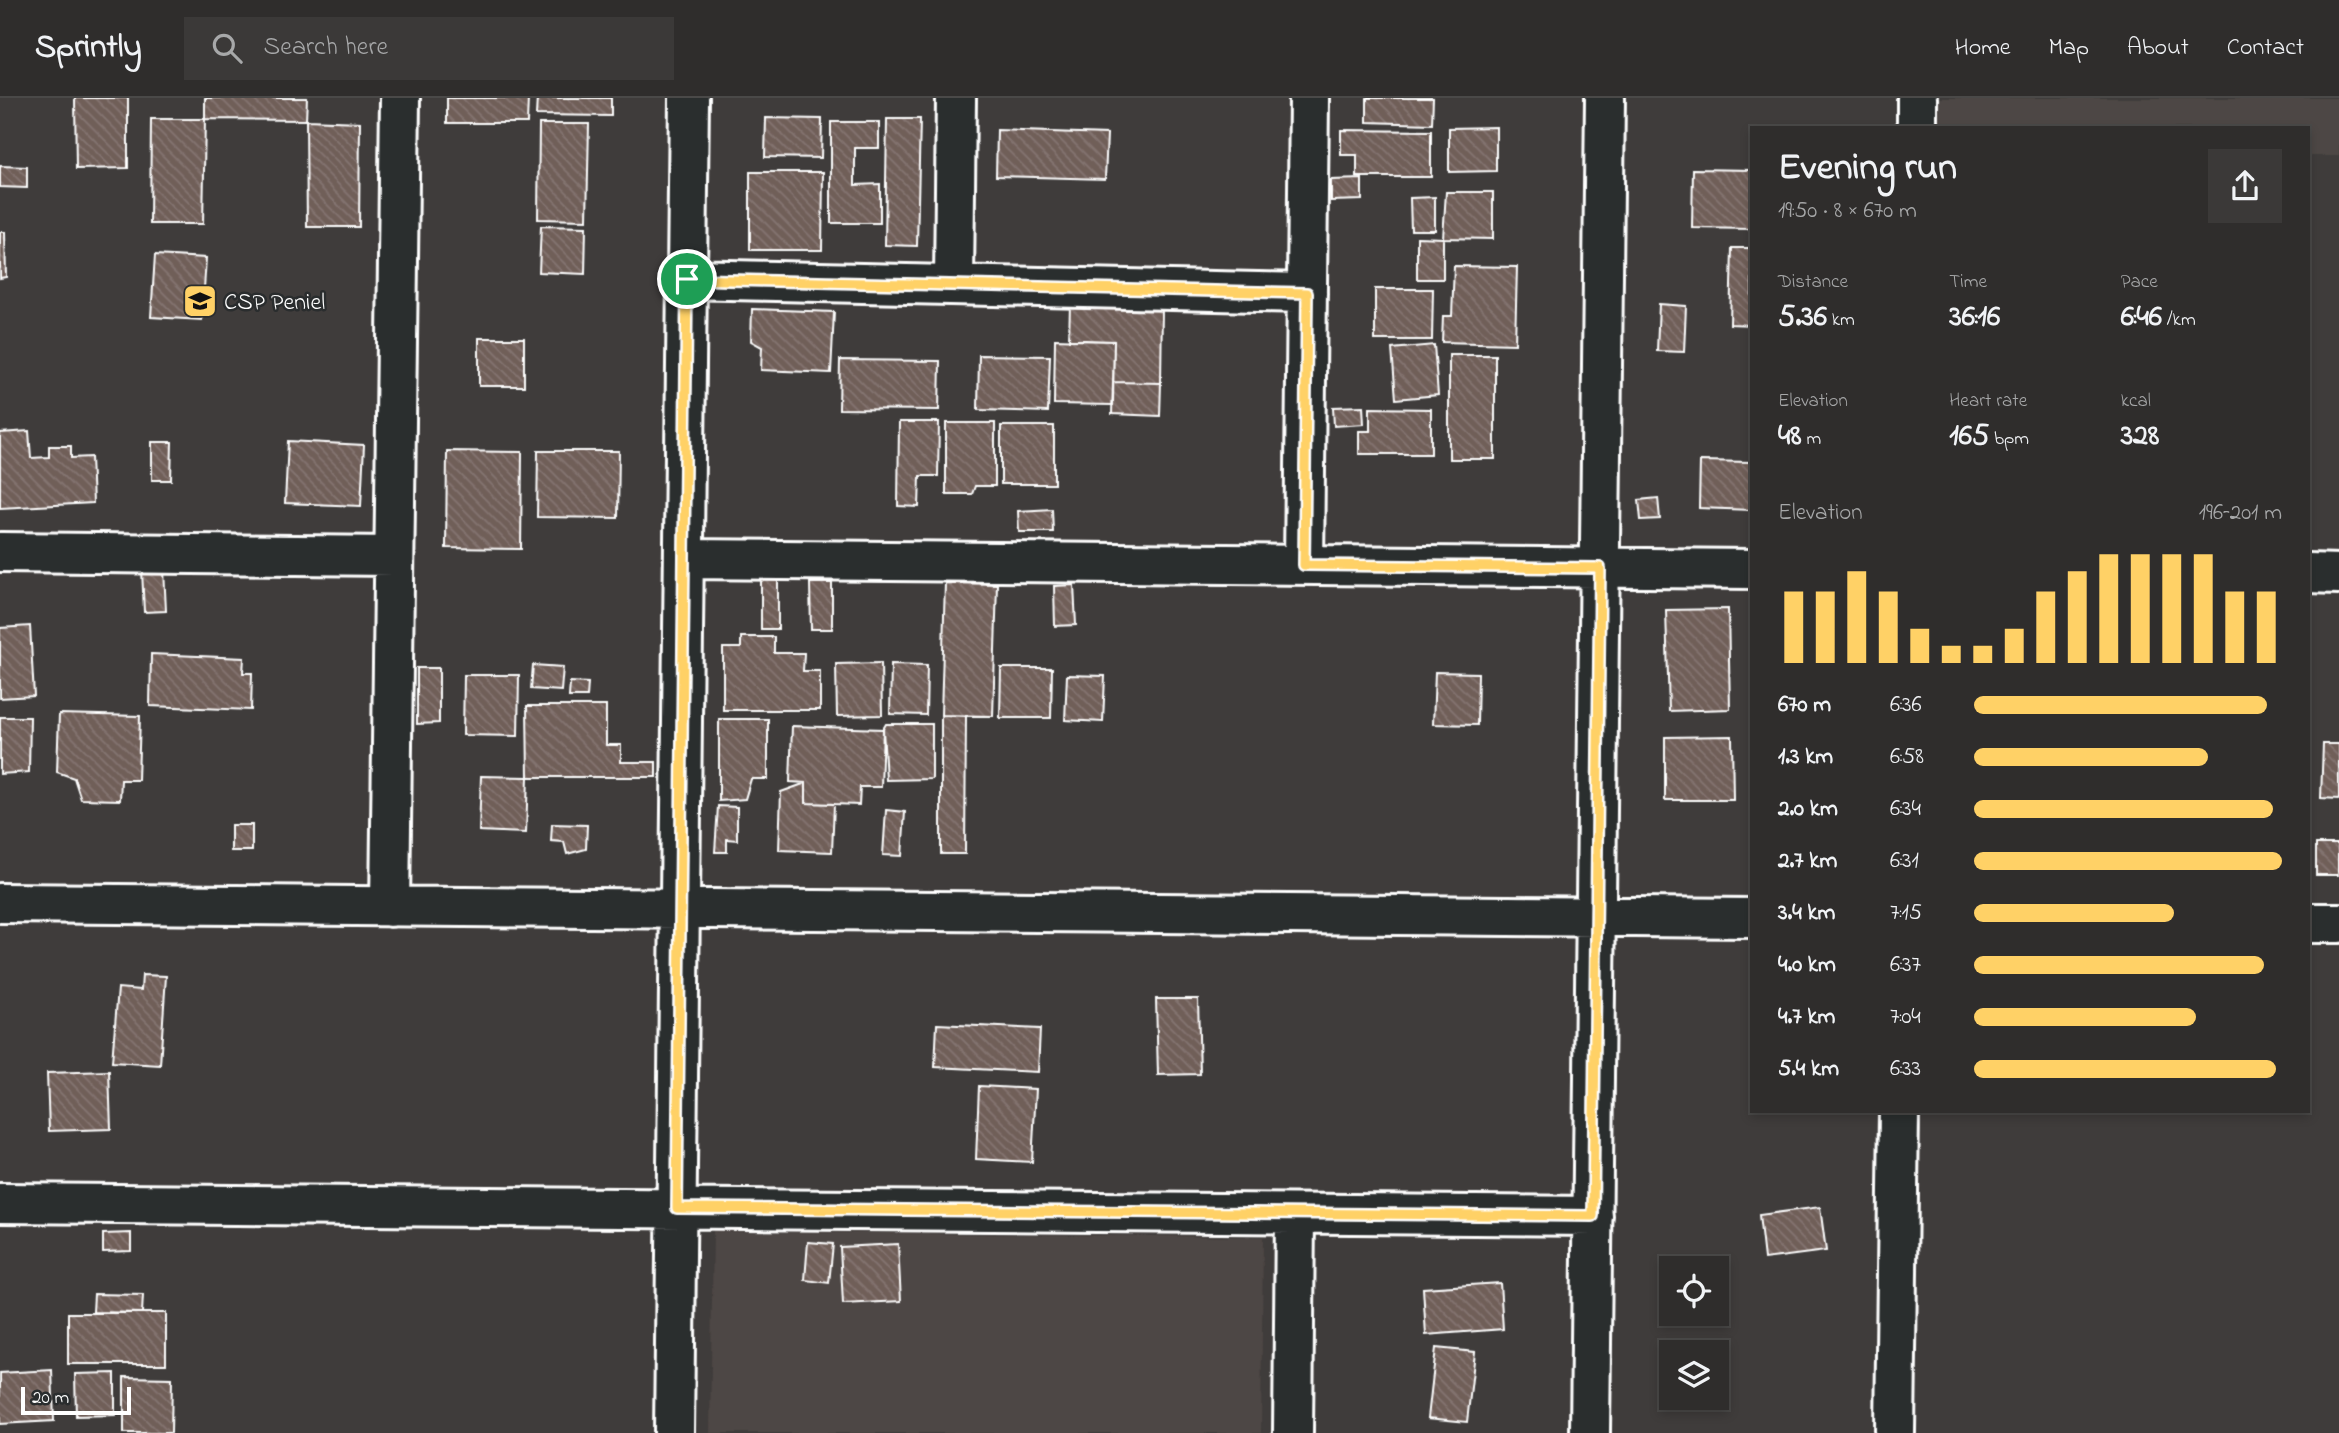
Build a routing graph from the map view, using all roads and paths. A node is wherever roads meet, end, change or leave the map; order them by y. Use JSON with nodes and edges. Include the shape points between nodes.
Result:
{"nodes":[{"id":1,"x":400,"y":98,"type":"edge"},
{"id":2,"x":689,"y":98,"type":"edge"},
{"id":3,"x":956,"y":98,"type":"edge"},
{"id":4,"x":1309,"y":98,"type":"edge"},
{"id":5,"x":1605,"y":98,"type":"edge"},
{"id":6,"x":1917,"y":98,"type":"edge"},
{"id":7,"x":1916,"y":126,"type":"edge"},
{"id":8,"x":687,"y":279,"type":"junction"},
{"id":9,"x":954,"y":283,"type":"junction"},
{"id":10,"x":1307,"y":293,"type":"junction"},
{"id":11,"x":0,"y":552,"type":"edge"},
{"id":12,"x":394,"y":556,"type":"junction"},
{"id":13,"x":684,"y":559,"type":"junction"},
{"id":14,"x":1304,"y":565,"type":"junction"},
{"id":15,"x":1600,"y":568,"type":"junction"},
{"id":16,"x":1750,"y":569,"type":"edge"},
{"id":17,"x":2310,"y":573,"type":"edge"},
{"id":18,"x":2339,"y":574,"type":"edge"},
{"id":19,"x":0,"y":903,"type":"edge"},
{"id":20,"x":390,"y":906,"type":"junction"},
{"id":21,"x":680,"y":909,"type":"junction"},
{"id":22,"x":1596,"y":917,"type":"junction"},
{"id":23,"x":1750,"y":918,"type":"edge"},
{"id":24,"x":2310,"y":923,"type":"edge"},
{"id":25,"x":2339,"y":923,"type":"edge"},
{"id":26,"x":1899,"y":1113,"type":"edge"},
{"id":27,"x":0,"y":1203,"type":"edge"},
{"id":28,"x":677,"y":1208,"type":"junction"},
{"id":29,"x":1295,"y":1214,"type":"junction"},
{"id":30,"x":1593,"y":1216,"type":"junction"},
{"id":31,"x":674,"y":1433,"type":"edge"},
{"id":32,"x":1293,"y":1433,"type":"edge"},
{"id":33,"x":1590,"y":1433,"type":"edge"},
{"id":34,"x":1895,"y":1433,"type":"edge"}],
"edges":[{"from":1,"to":12,"type":"street"},
{"from":2,"to":8,"type":"street"},
{"from":3,"to":9,"type":"street"},
{"from":4,"to":10,"type":"street"},
{"from":5,"to":15,"type":"street"},
{"from":6,"to":7,"type":"street"},
{"from":8,"to":9,"type":"street"},
{"from":8,"to":13,"type":"street"},
{"from":9,"to":10,"type":"street"},
{"from":10,"to":14,"type":"street"},
{"from":11,"to":12,"type":"street"},
{"from":12,"to":20,"type":"street"},
{"from":13,"to":14,"type":"street"},
{"from":13,"to":21,"type":"street"},
{"from":14,"to":15,"type":"street"},
{"from":15,"to":16,"type":"street"},
{"from":15,"to":22,"type":"street"},
{"from":17,"to":18,"type":"street"},
{"from":19,"to":20,"type":"street"},
{"from":20,"to":21,"type":"street"},
{"from":21,"to":22,"type":"street"},
{"from":21,"to":28,"type":"street"},
{"from":22,"to":23,"type":"street"},
{"from":22,"to":30,"type":"street"},
{"from":24,"to":25,"type":"street"},
{"from":26,"to":34,"type":"street"},
{"from":27,"to":28,"type":"street"},
{"from":28,"to":29,"type":"street"},
{"from":28,"to":31,"type":"street"},
{"from":29,"to":30,"type":"street"},
{"from":29,"to":32,"type":"street"},
{"from":30,"to":33,"type":"street"}]}
